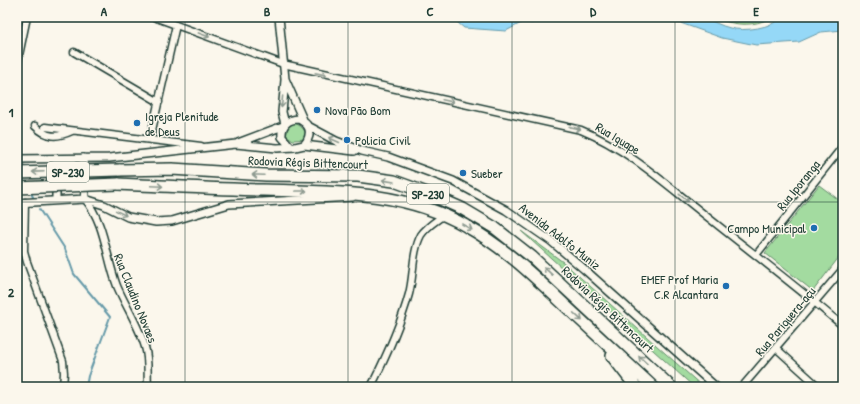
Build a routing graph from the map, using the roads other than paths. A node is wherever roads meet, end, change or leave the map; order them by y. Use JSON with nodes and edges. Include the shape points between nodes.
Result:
{"nodes":[{"id":1,"x":21,"y":17,"type":"edge"},
{"id":2,"x":26,"y":17,"type":"edge"},
{"id":3,"x":154,"y":17,"type":"edge"},
{"id":4,"x":279,"y":17,"type":"edge"},
{"id":5,"x":17,"y":22,"type":"edge"},
{"id":6,"x":176,"y":25,"type":"junction"},
{"id":7,"x":74,"y":52,"type":"dead end"},
{"id":8,"x":283,"y":64,"type":"junction"},
{"id":9,"x":17,"y":65,"type":"edge"},
{"id":10,"x":285,"y":79,"type":"junction"},
{"id":11,"x":159,"y":102,"type":"junction"},
{"id":12,"x":306,"y":124,"type":"junction"},
{"id":13,"x":284,"y":125,"type":"junction"},
{"id":14,"x":35,"y":126,"type":"dead end"},
{"id":15,"x":45,"y":127,"type":"dead end"},
{"id":16,"x":72,"y":130,"type":"junction"},
{"id":17,"x":150,"y":139,"type":"junction"},
{"id":18,"x":236,"y":144,"type":"junction"},
{"id":19,"x":304,"y":145,"type":"junction"},
{"id":20,"x":290,"y":146,"type":"junction"},
{"id":21,"x":843,"y":146,"type":"edge"},
{"id":22,"x":206,"y":147,"type":"junction"},
{"id":23,"x":362,"y":151,"type":"junction"},
{"id":24,"x":83,"y":158,"type":"junction"},
{"id":25,"x":17,"y":159,"type":"edge"},
{"id":26,"x":56,"y":159,"type":"junction"},
{"id":27,"x":17,"y":173,"type":"edge"},
{"id":28,"x":17,"y":188,"type":"edge"},
{"id":29,"x":370,"y":194,"type":"junction"},
{"id":30,"x":56,"y":199,"type":"junction"},
{"id":31,"x":85,"y":199,"type":"junction"},
{"id":32,"x":17,"y":202,"type":"edge"},
{"id":33,"x":25,"y":202,"type":"junction"},
{"id":34,"x":444,"y":215,"type":"junction"},
{"id":35,"x":756,"y":255,"type":"junction"},
{"id":36,"x":843,"y":269,"type":"edge"},
{"id":37,"x":815,"y":302,"type":"junction"},
{"id":38,"x":843,"y":326,"type":"edge"},
{"id":39,"x":591,"y":329,"type":"junction"},
{"id":40,"x":777,"y":348,"type":"junction"},
{"id":41,"x":63,"y":387,"type":"edge"},
{"id":42,"x":148,"y":387,"type":"edge"},
{"id":43,"x":371,"y":387,"type":"edge"},
{"id":44,"x":636,"y":387,"type":"edge"},
{"id":45,"x":653,"y":387,"type":"edge"},
{"id":46,"x":671,"y":387,"type":"edge"},
{"id":47,"x":716,"y":387,"type":"edge"},
{"id":48,"x":742,"y":387,"type":"edge"},
{"id":49,"x":818,"y":387,"type":"edge"}],
"edges":[{"from":1,"to":5,"type":"street"},
{"from":2,"to":9,"type":"street"},
{"from":3,"to":6,"type":"street","name":"Rua Iguape"},
{"from":4,"to":8,"type":"street"},
{"from":6,"to":8,"type":"street","name":"Rua Iguape","one_way":true},
{"from":6,"to":11,"type":"street"},
{"from":7,"to":11,"type":"street"},
{"from":8,"to":10,"type":"street"},
{"from":8,"to":35,"type":"street","name":"Rua Iguape","one_way":true,"via":[[586,132],[614,145]]},
{"from":10,"to":12,"type":"street"},
{"from":10,"to":13,"type":"street","one_way":true,"via":[[282,112]]},
{"from":11,"to":17,"type":"street"},
{"from":12,"to":13,"type":"street","via":[[294,119]]},
{"from":12,"to":19,"type":"street","via":[[310,136]]},
{"from":23,"to":12,"type":"street","one_way":true,"via":[[336,141]]},
{"from":13,"to":18,"type":"street"},
{"from":13,"to":20,"type":"street","via":[[282,137]]},
{"from":14,"to":16,"type":"street","via":[[51,136],[63,135]]},
{"from":15,"to":16,"type":"street"},
{"from":16,"to":17,"type":"street"},
{"from":17,"to":22,"type":"street"},
{"from":18,"to":20,"type":"street","via":[[277,148]]},
{"from":18,"to":22,"type":"street"},
{"from":19,"to":20,"type":"street"},
{"from":19,"to":23,"type":"street"},
{"from":21,"to":35,"type":"street","name":"Rua Iporanga"},
{"from":22,"to":24,"type":"street","via":[[136,156]]},
{"from":23,"to":47,"type":"street","name":"Avenida Adolfo Muniz","via":[[429,171],[506,210],[551,241]]},
{"from":24,"to":26,"type":"street"},
{"from":24,"to":31,"type":"street"},
{"from":25,"to":26,"type":"street"},
{"from":26,"to":30,"type":"street"},
{"from":46,"to":27,"type":"highway","name":"Rodovia Régis Bittencourt","number":"SP-230","one_way":true,"bridge":true,"via":[[532,256],[495,228],[462,209],[394,181],[358,176],[266,175],[172,169]]},
{"from":28,"to":29,"type":"highway","name":"Rodovia Régis Bittencourt","number":"SP-230","one_way":true,"bridge":true,"via":[[118,184]]},
{"from":31,"to":29,"type":"street","one_way":true,"via":[[128,217],[156,222],[172,221],[229,204],[340,199]]},
{"from":29,"to":34,"type":"highway","name":"Rodovia Régis Bittencourt","number":"SP-230","via":[[424,207]]},
{"from":30,"to":31,"type":"street"},
{"from":30,"to":33,"type":"street"},
{"from":31,"to":42,"type":"street","name":"Rua Claudino Novaes","via":[[96,214],[109,264],[146,349]]},
{"from":32,"to":33,"type":"street"},
{"from":33,"to":41,"type":"street","via":[[24,251],[63,361]]},
{"from":34,"to":39,"type":"highway","name":"Rodovia Régis Bittencourt","number":"SP-230","one_way":true,"via":[[501,248]]},
{"from":34,"to":43,"type":"street","via":[[426,228],[421,235],[409,294],[394,339]]},
{"from":35,"to":37,"type":"street","name":"Rua Iguape"},
{"from":36,"to":37,"type":"street","name":"Rua Pariquera-açu"},
{"from":37,"to":38,"type":"street","name":"Rua Iguape"},
{"from":37,"to":40,"type":"street","name":"Rua Pariquera-açu"},
{"from":39,"to":44,"type":"highway"},
{"from":39,"to":45,"type":"highway","name":"Rodovia Régis Bittencourt","number":"SP-230"},
{"from":40,"to":48,"type":"street","name":"Rua Pariquera-açu"},
{"from":40,"to":49,"type":"street"}]}
